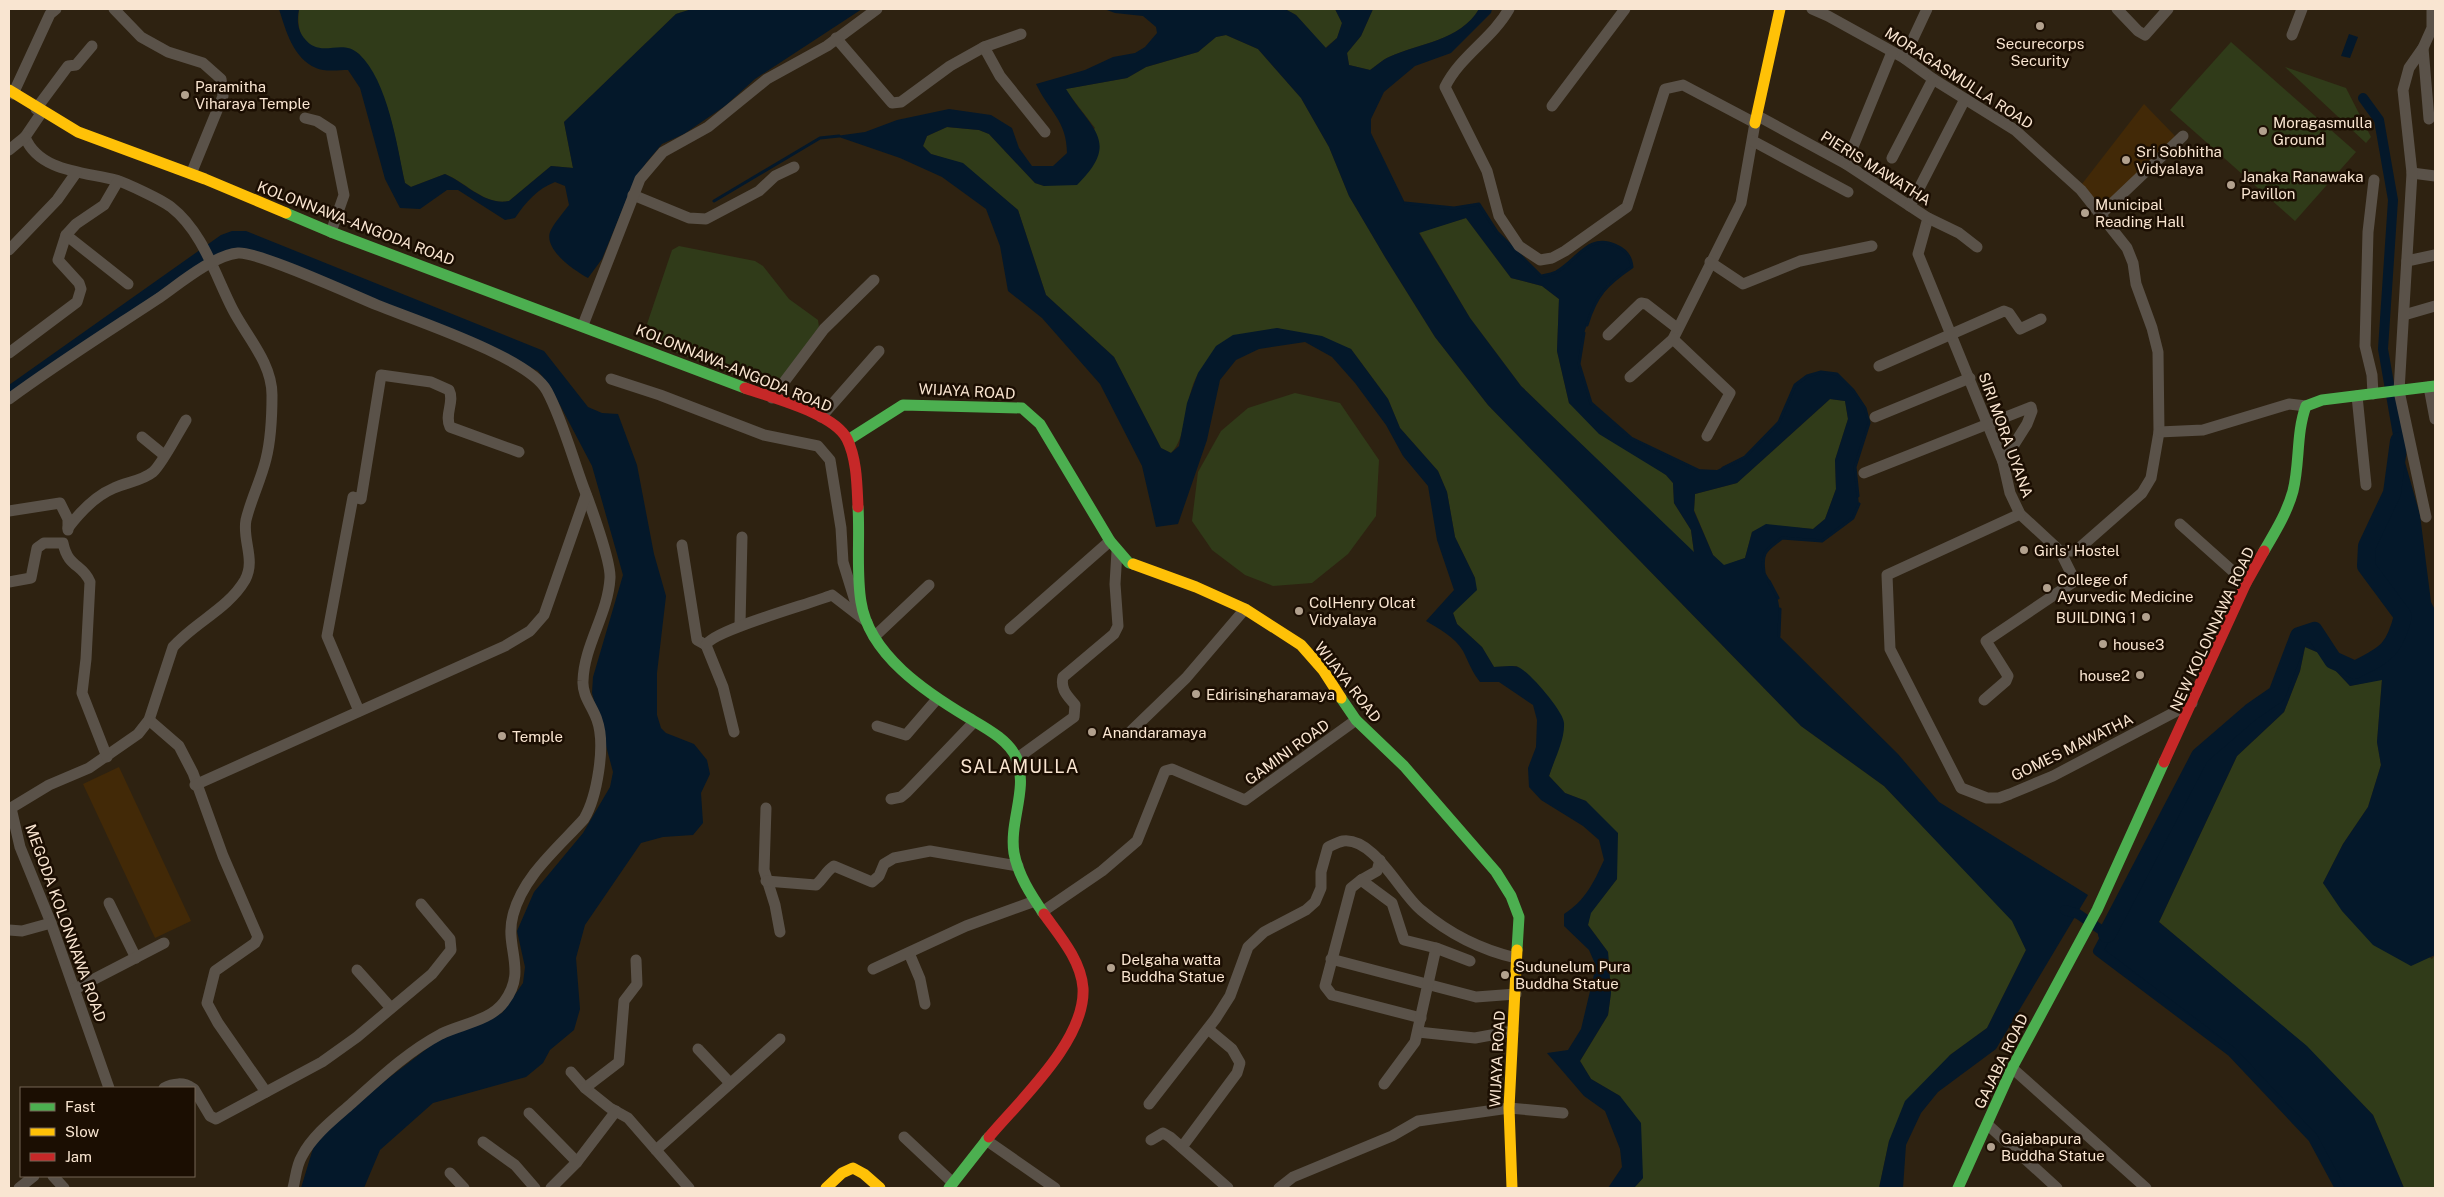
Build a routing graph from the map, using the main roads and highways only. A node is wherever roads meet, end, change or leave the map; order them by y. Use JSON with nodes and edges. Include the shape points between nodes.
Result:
{"nodes":[{"id":1,"x":1780,"y":9,"type":"edge"},
{"id":2,"x":11,"y":92,"type":"edge"},
{"id":3,"x":1757,"y":120,"type":"road end"},
{"id":4,"x":2432,"y":387,"type":"edge"},
{"id":5,"x":848,"y":440,"type":"junction"},
{"id":6,"x":2077,"y":949,"type":"joint"},
{"id":7,"x":951,"y":1186,"type":"edge"},
{"id":8,"x":1961,"y":1186,"type":"edge"},
{"id":9,"x":826,"y":1188,"type":"edge"},
{"id":10,"x":880,"y":1188,"type":"edge"},
{"id":11,"x":1512,"y":1188,"type":"edge"}],
"edges":[{"from":1,"to":3,"type":"main road"},
{"from":2,"to":5,"type":"main road","name":"KOLONNAWA-ANGODA ROAD","via":[[78,132],[331,232],[821,417],[832,423]]},
{"from":4,"to":6,"type":"main road","name":"NEW KOLONNAWA ROAD","via":[[2322,400],[2306,406],[2300,419],[2293,490],[2284,516],[2246,583],[2194,702]]},
{"from":5,"to":7,"type":"main road","via":[[857,489],[864,620],[897,666],[937,699],[1008,746],[1016,759],[1019,791],[1013,844],[1018,866],[1035,901],[1079,970],[1083,987],[1082,1001],[1069,1036],[1056,1058]]},
{"from":5,"to":11,"type":"main road","name":"WIJAYA ROAD","via":[[903,405],[1022,408],[1040,424],[1114,546],[1128,563],[1196,587],[1245,609],[1300,646],[1323,670],[1356,720],[1404,766],[1496,872],[1519,917],[1509,1108]]},
{"from":6,"to":8,"type":"main road","name":"GAJABA ROAD","via":[[2012,1068]]},
{"from":9,"to":10,"type":"main road","via":[[843,1169],[854,1168]]}]}
